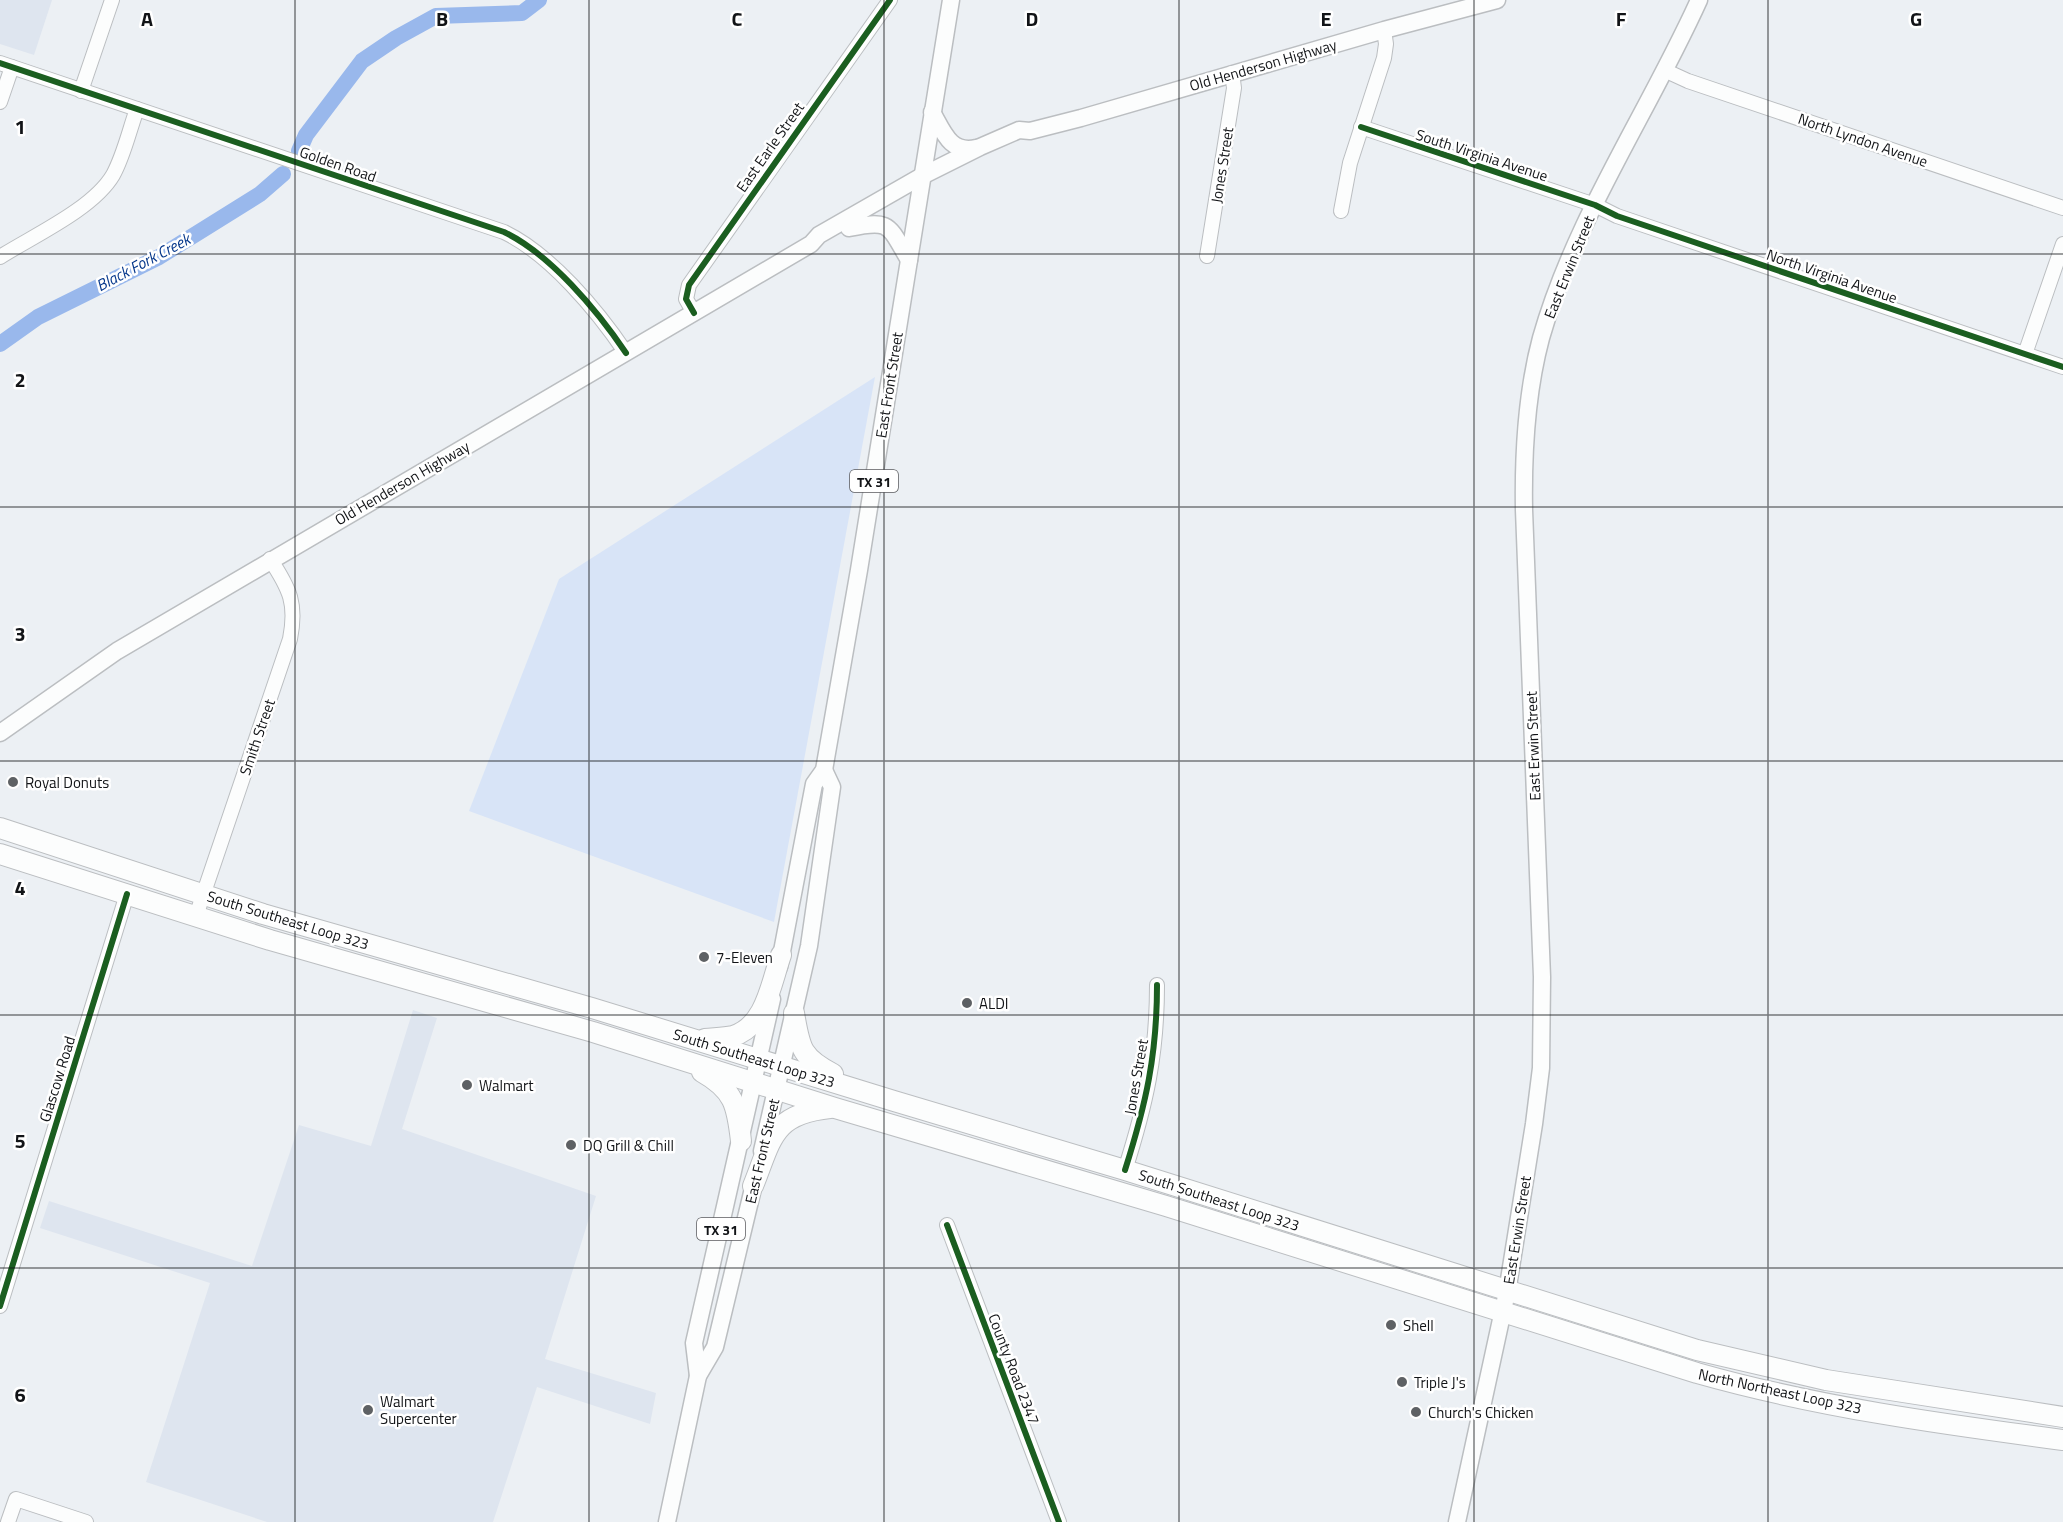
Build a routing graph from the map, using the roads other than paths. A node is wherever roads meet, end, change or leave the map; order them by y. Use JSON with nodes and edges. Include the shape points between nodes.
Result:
{"nodes":[{"id":1,"x":112,"y":0,"type":"edge"},
{"id":2,"x":890,"y":0,"type":"edge"},
{"id":3,"x":951,"y":0,"type":"edge"},
{"id":4,"x":1497,"y":0,"type":"edge"},
{"id":5,"x":1699,"y":0,"type":"edge"},
{"id":6,"x":1384,"y":30,"type":"junction"},
{"id":7,"x":6,"y":65,"type":"edge"},
{"id":8,"x":1664,"y":70,"type":"junction"},
{"id":9,"x":1232,"y":73,"type":"junction"},
{"id":10,"x":81,"y":91,"type":"junction"},
{"id":11,"x":0,"y":102,"type":"edge"},
{"id":12,"x":137,"y":109,"type":"junction"},
{"id":13,"x":932,"y":112,"type":"junction"},
{"id":14,"x":1361,"y":127,"type":"junction"},
{"id":15,"x":1030,"y":131,"type":"junction"},
{"id":16,"x":980,"y":147,"type":"junction"},
{"id":17,"x":921,"y":184,"type":"junction"},
{"id":18,"x":1594,"y":205,"type":"junction"},
{"id":19,"x":2063,"y":208,"type":"edge"},
{"id":20,"x":1341,"y":211,"type":"dead end"},
{"id":21,"x":849,"y":228,"type":"junction"},
{"id":22,"x":811,"y":244,"type":"junction"},
{"id":23,"x":2063,"y":244,"type":"edge"},
{"id":24,"x":0,"y":256,"type":"edge"},
{"id":25,"x":1207,"y":256,"type":"dead end"},
{"id":26,"x":909,"y":260,"type":"junction"},
{"id":27,"x":694,"y":312,"type":"junction"},
{"id":28,"x":626,"y":353,"type":"junction"},
{"id":29,"x":2025,"y":354,"type":"junction"},
{"id":30,"x":2063,"y":367,"type":"edge"},
{"id":31,"x":270,"y":560,"type":"junction"},
{"id":32,"x":0,"y":733,"type":"edge"},
{"id":33,"x":825,"y":770,"type":"junction"},
{"id":34,"x":0,"y":828,"type":"edge"},
{"id":35,"x":0,"y":854,"type":"edge"},
{"id":36,"x":127,"y":894,"type":"junction"},
{"id":37,"x":204,"y":895,"type":"junction"},
{"id":38,"x":196,"y":916,"type":"junction"},
{"id":39,"x":781,"y":955,"type":"junction"},
{"id":40,"x":443,"y":965,"type":"junction"},
{"id":41,"x":1157,"y":985,"type":"dead end"},
{"id":42,"x":436,"y":987,"type":"junction"},
{"id":43,"x":794,"y":1013,"type":"junction"},
{"id":44,"x":695,"y":1039,"type":"junction"},
{"id":45,"x":679,"y":1059,"type":"junction"},
{"id":46,"x":759,"y":1060,"type":"junction"},
{"id":47,"x":782,"y":1067,"type":"junction"},
{"id":48,"x":754,"y":1082,"type":"junction"},
{"id":49,"x":777,"y":1088,"type":"junction"},
{"id":50,"x":875,"y":1095,"type":"junction"},
{"id":51,"x":835,"y":1108,"type":"junction"},
{"id":52,"x":741,"y":1141,"type":"junction"},
{"id":53,"x":1125,"y":1170,"type":"junction"},
{"id":54,"x":753,"y":1186,"type":"junction"},
{"id":55,"x":948,"y":1225,"type":"dead end"},
{"id":56,"x":1507,"y":1292,"type":"junction"},
{"id":57,"x":0,"y":1306,"type":"edge"},
{"id":58,"x":1503,"y":1313,"type":"junction"},
{"id":59,"x":698,"y":1376,"type":"junction"},
{"id":60,"x":2063,"y":1417,"type":"edge"},
{"id":61,"x":2063,"y":1440,"type":"edge"},
{"id":62,"x":8,"y":1522,"type":"edge"},
{"id":63,"x":86,"y":1522,"type":"edge"},
{"id":64,"x":667,"y":1522,"type":"edge"},
{"id":65,"x":1059,"y":1522,"type":"edge"},
{"id":66,"x":1457,"y":1522,"type":"edge"}],
"edges":[{"from":1,"to":10,"type":"street"},
{"from":2,"to":27,"type":"street","name":"East Earle Street","via":[[689,285],[686,299]]},
{"from":3,"to":13,"type":"main road","name":"East Front Street","number":"TX 31"},
{"from":4,"to":6,"type":"main road","name":"Old Henderson Highway"},
{"from":5,"to":8,"type":"main road","name":"East Erwin Street"},
{"from":6,"to":9,"type":"main road","name":"Old Henderson Highway"},
{"from":6,"to":14,"type":"street","via":[[1384,58]]},
{"from":7,"to":10,"type":"street","name":"Golden Road"},
{"from":7,"to":11,"type":"street"},
{"from":8,"to":18,"type":"main road","name":"East Erwin Street"},
{"from":8,"to":19,"type":"street","name":"North Lyndon Avenue"},
{"from":9,"to":15,"type":"main road","name":"Old Henderson Highway"},
{"from":9,"to":25,"type":"street","name":"Jones Street","via":[[1234,88]]},
{"from":10,"to":12,"type":"street","name":"Golden Road"},
{"from":12,"to":24,"type":"street","via":[[119,162],[106,186],[84,206]]},
{"from":12,"to":28,"type":"street","name":"Golden Road","via":[[512,236],[589,303]]},
{"from":13,"to":16,"type":"main road","via":[[952,144],[966,149]]},
{"from":13,"to":17,"type":"main road","name":"East Front Street","number":"TX 31"},
{"from":14,"to":18,"type":"street","name":"South Virginia Avenue"},
{"from":14,"to":20,"type":"street"},
{"from":15,"to":16,"type":"main road","name":"Old Henderson Highway","via":[[1019,130]]},
{"from":15,"to":17,"type":"main road","name":"Old Henderson Highway","via":[[1023,138]]},
{"from":16,"to":17,"type":"main road","name":"Old Henderson Highway"},
{"from":17,"to":21,"type":"main road","name":"Old Henderson Highway"},
{"from":17,"to":22,"type":"main road","name":"Old Henderson Highway","via":[[819,235]]},
{"from":17,"to":26,"type":"main road","name":"East Front Street","number":"TX 31"},
{"from":18,"to":29,"type":"street","name":"North Virginia Avenue"},
{"from":18,"to":56,"type":"main road","name":"East Erwin Street","via":[[1545,324],[1530,391],[1525,438],[1524,510],[1542,1036],[1537,1106]]},
{"from":21,"to":22,"type":"main road","name":"Old Henderson Highway"},
{"from":21,"to":26,"type":"main road","via":[[873,222],[882,225],[894,234]]},
{"from":22,"to":27,"type":"main road","name":"Old Henderson Highway"},
{"from":23,"to":29,"type":"street"},
{"from":26,"to":33,"type":"main road","name":"East Front Street","number":"TX 31"},
{"from":27,"to":28,"type":"main road","name":"Old Henderson Highway"},
{"from":28,"to":31,"type":"main road","name":"Old Henderson Highway"},
{"from":29,"to":30,"type":"street","name":"North Virginia Avenue"},
{"from":31,"to":32,"type":"main road","name":"Old Henderson Highway","via":[[117,651]]},
{"from":31,"to":37,"type":"street","name":"Smith Street","via":[[291,597],[294,617],[290,639]]},
{"from":33,"to":39,"type":"main road","name":"East Front Street","number":"TX 31","via":[[814,784]]},
{"from":33,"to":43,"type":"main road","name":"East Front Street","number":"TX 31","via":[[832,787],[809,946]]},
{"from":34,"to":37,"type":"highway","name":"South Southeast Loop 323"},
{"from":35,"to":36,"type":"highway","name":"South Southeast Loop 323"},
{"from":36,"to":38,"type":"highway","name":"South Southeast Loop 323"},
{"from":36,"to":57,"type":"street","name":"Glascow Road"},
{"from":37,"to":38,"type":"street","name":"Smith Street"},
{"from":37,"to":40,"type":"highway","name":"South Southeast Loop 323"},
{"from":38,"to":42,"type":"highway","name":"South Southeast Loop 323"},
{"from":39,"to":44,"type":"highway","via":[[754,1023],[733,1035]]},
{"from":39,"to":46,"type":"main road","name":"East Front Street","number":"TX 31"},
{"from":40,"to":42,"type":"highway"},
{"from":40,"to":44,"type":"highway","name":"South Southeast Loop 323"},
{"from":41,"to":53,"type":"street","name":"Jones Street","via":[[1152,1071]]},
{"from":42,"to":45,"type":"highway","name":"South Southeast Loop 323"},
{"from":43,"to":47,"type":"main road","name":"East Front Street","number":"TX 31"},
{"from":43,"to":50,"type":"highway","via":[[799,1040],[809,1059]]},
{"from":44,"to":46,"type":"highway","name":"South Southeast Loop 323"},
{"from":45,"to":48,"type":"highway","name":"South Southeast Loop 323"},
{"from":45,"to":52,"type":"highway","via":[[728,1092],[736,1107]]},
{"from":46,"to":47,"type":"highway","name":"South Southeast Loop 323"},
{"from":46,"to":48,"type":"main road","name":"East Front Street","number":"TX 31"},
{"from":47,"to":49,"type":"main road","name":"East Front Street","number":"TX 31"},
{"from":47,"to":50,"type":"highway","name":"South Southeast Loop 323"},
{"from":48,"to":49,"type":"highway","name":"South Southeast Loop 323"},
{"from":48,"to":52,"type":"main road","name":"East Front Street","number":"TX 31"},
{"from":49,"to":51,"type":"highway","name":"South Southeast Loop 323"},
{"from":49,"to":54,"type":"main road","name":"East Front Street","number":"TX 31"},
{"from":50,"to":53,"type":"highway","name":"South Southeast Loop 323"},
{"from":51,"to":54,"type":"highway","via":[[798,1114],[784,1122],[771,1141]]},
{"from":51,"to":58,"type":"highway","name":"South Southeast Loop 323","via":[[1166,1206]]},
{"from":52,"to":59,"type":"main road","name":"East Front Street","number":"TX 31","via":[[694,1343]]},
{"from":53,"to":56,"type":"highway","name":"South Southeast Loop 323"},
{"from":54,"to":59,"type":"main road","name":"East Front Street","number":"TX 31","via":[[715,1347]]},
{"from":55,"to":65,"type":"street","name":"County Road 2347"},
{"from":56,"to":58,"type":"main road","name":"East Erwin Street"},
{"from":56,"to":60,"type":"highway","name":"North Northeast Loop 323","via":[[1665,1341],[1762,1366],[1826,1380]]},
{"from":58,"to":61,"type":"highway","name":"North Northeast Loop 323","via":[[1751,1387],[1905,1417]]},
{"from":58,"to":66,"type":"main road","name":"East Erwin Street"},
{"from":59,"to":64,"type":"main road","number":"TX 31"},
{"from":62,"to":63,"type":"street","via":[[16,1499]]}]}
